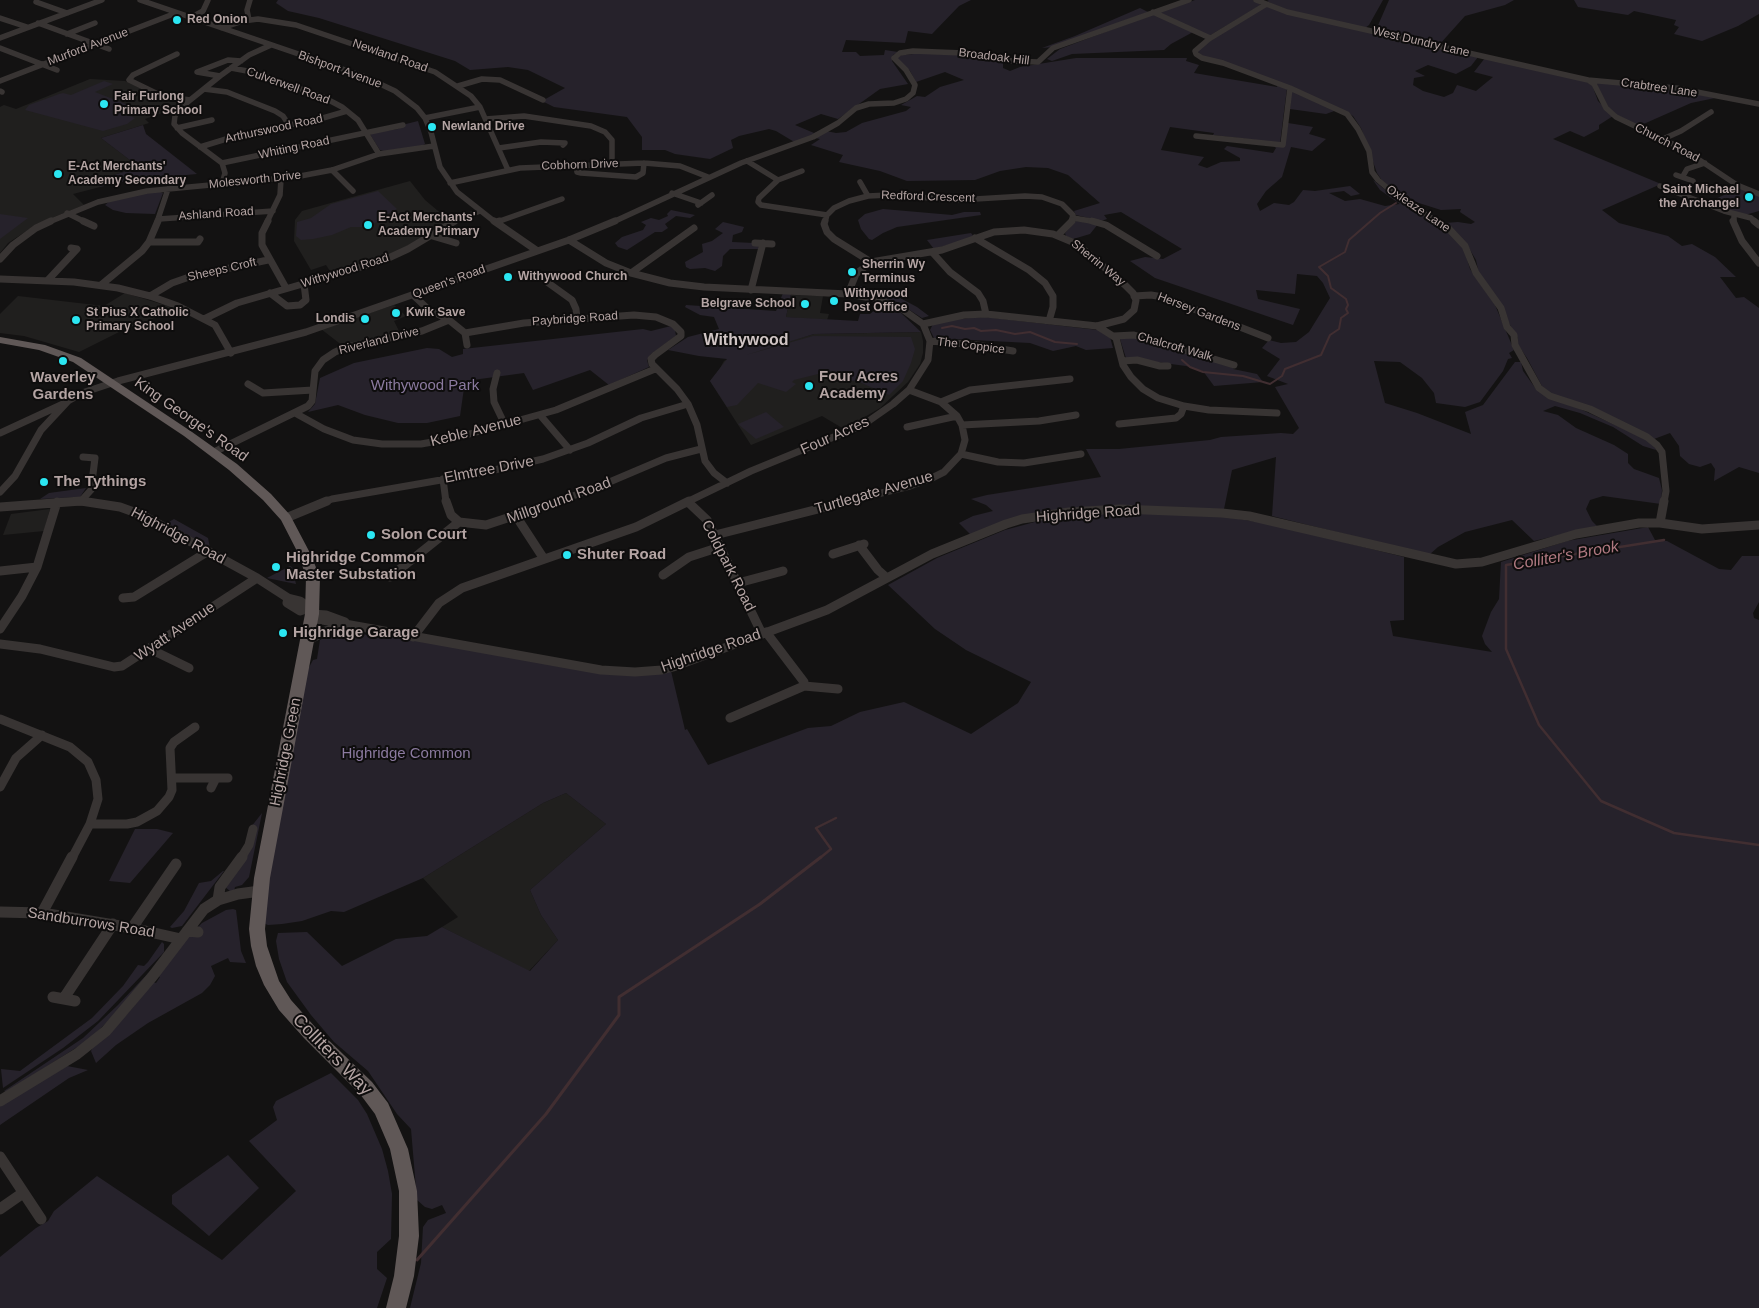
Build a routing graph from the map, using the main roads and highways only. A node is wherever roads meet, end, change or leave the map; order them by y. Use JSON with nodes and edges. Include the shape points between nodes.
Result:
{"nodes":[{"id":1,"x":0,"y":340,"type":"edge"},
{"id":2,"x":309,"y":611,"type":"joint"},
{"id":3,"x":285,"y":1005,"type":"joint"},
{"id":4,"x":396,"y":1308,"type":"edge"}],
"edges":[{"from":1,"to":2,"type":"highway","name":"King George's Road","via":[[58,352],[85,365],[214,452],[256,487],[286,518],[298,540],[313,577]]},
{"from":2,"to":3,"type":"highway","name":"Highridge Green","via":[[308,640],[260,891],[257,929],[264,966]]},
{"from":3,"to":4,"type":"highway","name":"Colliters Way","via":[[366,1088],[382,1109],[399,1150],[408,1191],[409,1236]]}]}
